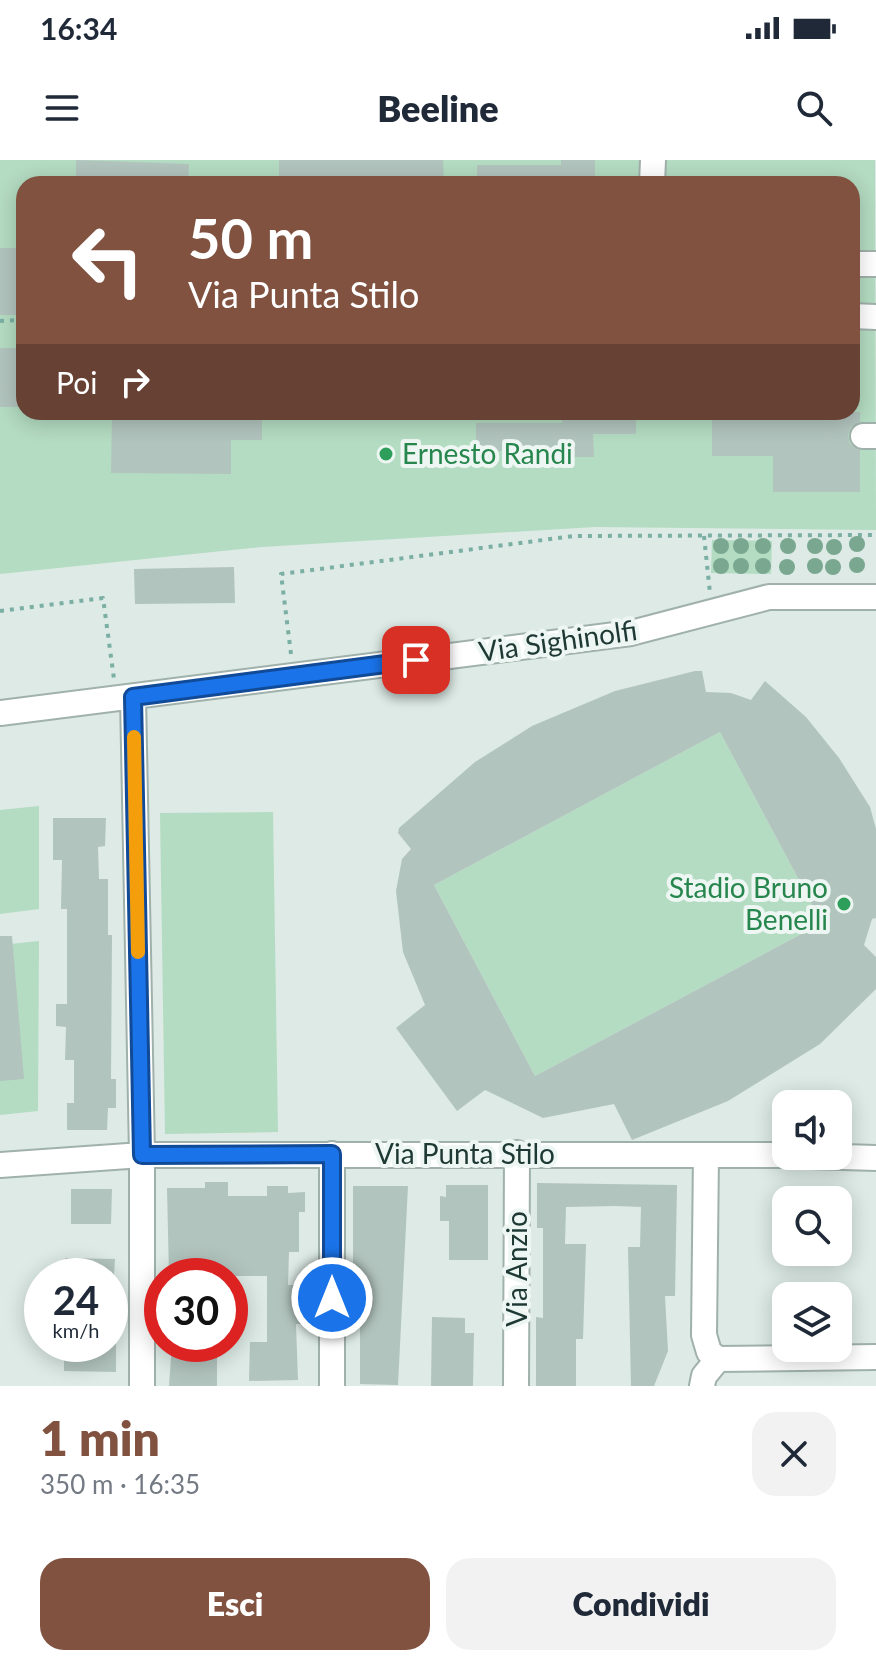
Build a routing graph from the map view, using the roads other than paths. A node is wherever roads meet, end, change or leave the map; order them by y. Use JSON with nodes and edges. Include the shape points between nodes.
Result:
{"nodes":[{"id":1,"x":876,"y":597,"type":"edge"},
{"id":2,"x":125,"y":698,"type":"junction"},
{"id":3,"x":0,"y":713,"type":"edge"},
{"id":4,"x":517,"y":1153,"type":"junction"},
{"id":5,"x":332,"y":1154,"type":"junction"},
{"id":6,"x":142,"y":1155,"type":"junction"},
{"id":7,"x":706,"y":1155,"type":"junction"},
{"id":8,"x":772,"y":1155,"type":"edge"},
{"id":9,"x":852,"y":1157,"type":"edge"},
{"id":10,"x":876,"y":1158,"type":"edge"},
{"id":11,"x":0,"y":1165,"type":"edge"},
{"id":12,"x":876,"y":1357,"type":"edge"},
{"id":13,"x":718,"y":1359,"type":"junction"},
{"id":14,"x":142,"y":1386,"type":"edge"},
{"id":15,"x":332,"y":1386,"type":"edge"},
{"id":16,"x":516,"y":1386,"type":"edge"},
{"id":17,"x":702,"y":1386,"type":"edge"}],
"edges":[{"from":1,"to":2,"type":"street","name":"Via Sighinolfi","via":[[769,597],[631,633]]},
{"from":2,"to":3,"type":"street","name":"Via Sighinolfi"},
{"from":2,"to":6,"type":"street"},
{"from":4,"to":5,"type":"street","name":"Via Punta Stilo"},
{"from":4,"to":7,"type":"street","name":"Via Punta Stilo"},
{"from":4,"to":16,"type":"street","name":"Via Anzio"},
{"from":5,"to":6,"type":"street","name":"Via Punta Stilo"},
{"from":5,"to":15,"type":"street"},
{"from":6,"to":11,"type":"street","name":"Via Punta Stilo"},
{"from":6,"to":14,"type":"street"},
{"from":7,"to":8,"type":"street","name":"Via Punta Stilo"},
{"from":7,"to":13,"type":"street","via":[[704,1335],[709,1352]]},
{"from":9,"to":10,"type":"street"},
{"from":12,"to":13,"type":"street"},
{"from":13,"to":17,"type":"street"}]}
